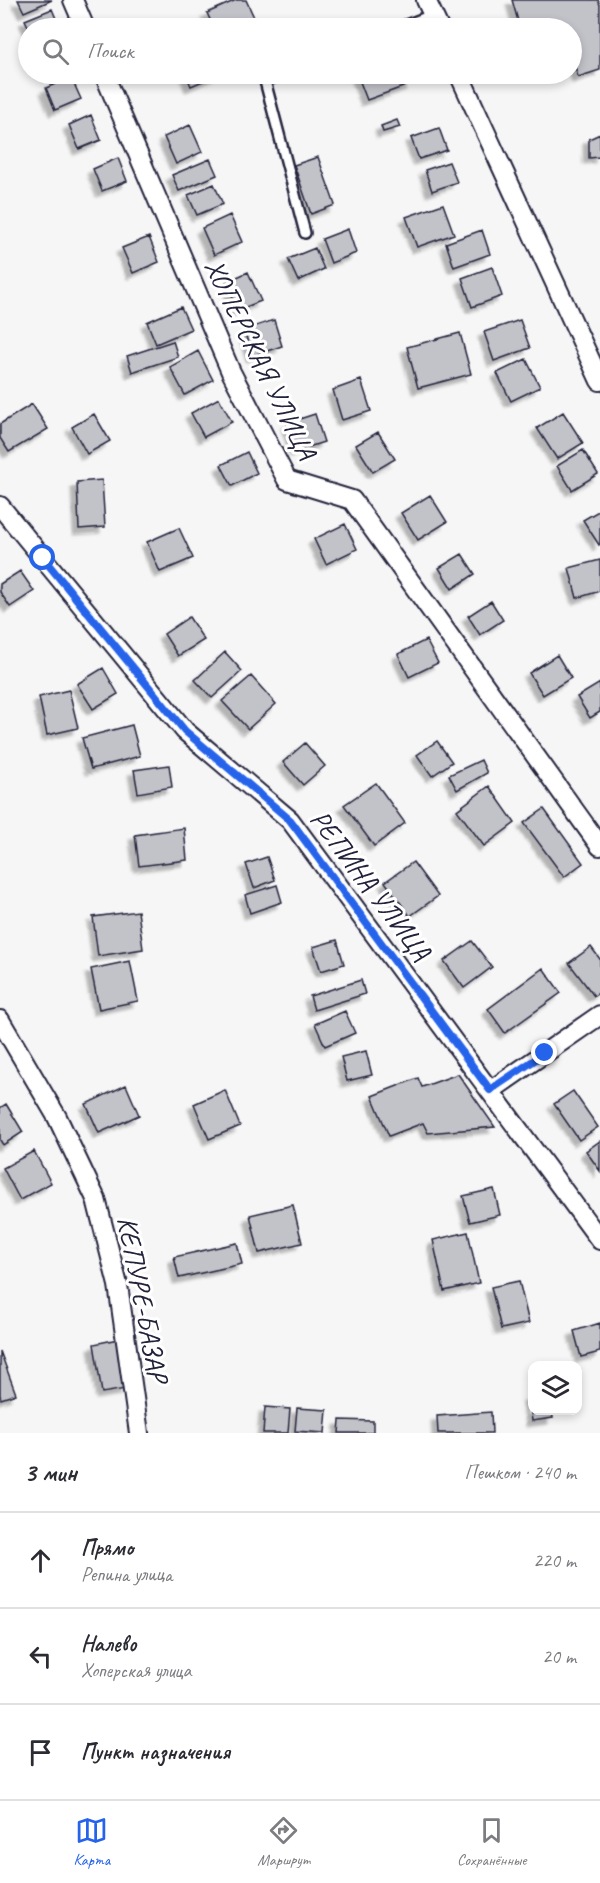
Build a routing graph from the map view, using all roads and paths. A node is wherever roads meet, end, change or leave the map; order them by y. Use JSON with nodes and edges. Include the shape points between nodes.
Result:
{"nodes":[{"id":1,"x":73,"y":0,"type":"edge"},
{"id":2,"x":81,"y":18,"type":"edge"},
{"id":3,"x":108,"y":84,"type":"edge"},
{"id":4,"x":266,"y":84,"type":"edge"},
{"id":5,"x":464,"y":84,"type":"edge"},
{"id":6,"x":305,"y":233,"type":"dead end"},
{"id":7,"x":600,"y":381,"type":"edge"},
{"id":8,"x":0,"y":506,"type":"edge"},
{"id":9,"x":600,"y":846,"type":"edge"},
{"id":10,"x":600,"y":1015,"type":"edge"},
{"id":11,"x":0,"y":1020,"type":"edge"},
{"id":12,"x":490,"y":1090,"type":"junction"},
{"id":13,"x":600,"y":1239,"type":"edge"},
{"id":14,"x":139,"y":1433,"type":"edge"}],
"edges":[{"from":1,"to":2,"type":"street"},
{"from":3,"to":9,"type":"street","name":"ХОПЕРСКАЯ УЛИЦА","via":[[231,372],[287,480],[352,500]]},
{"from":4,"to":6,"type":"lane"},
{"from":5,"to":7,"type":"street"},
{"from":8,"to":12,"type":"street","name":"РЕПИНА УЛИЦА","via":[[185,731],[290,820]]},
{"from":10,"to":12,"type":"street"},
{"from":11,"to":14,"type":"street","name":"КЕПУРЕ-БАЗАР","via":[[57,1117],[96,1199],[118,1285]]},
{"from":12,"to":13,"type":"street","name":"РЕПИНА УЛИЦА"}]}
